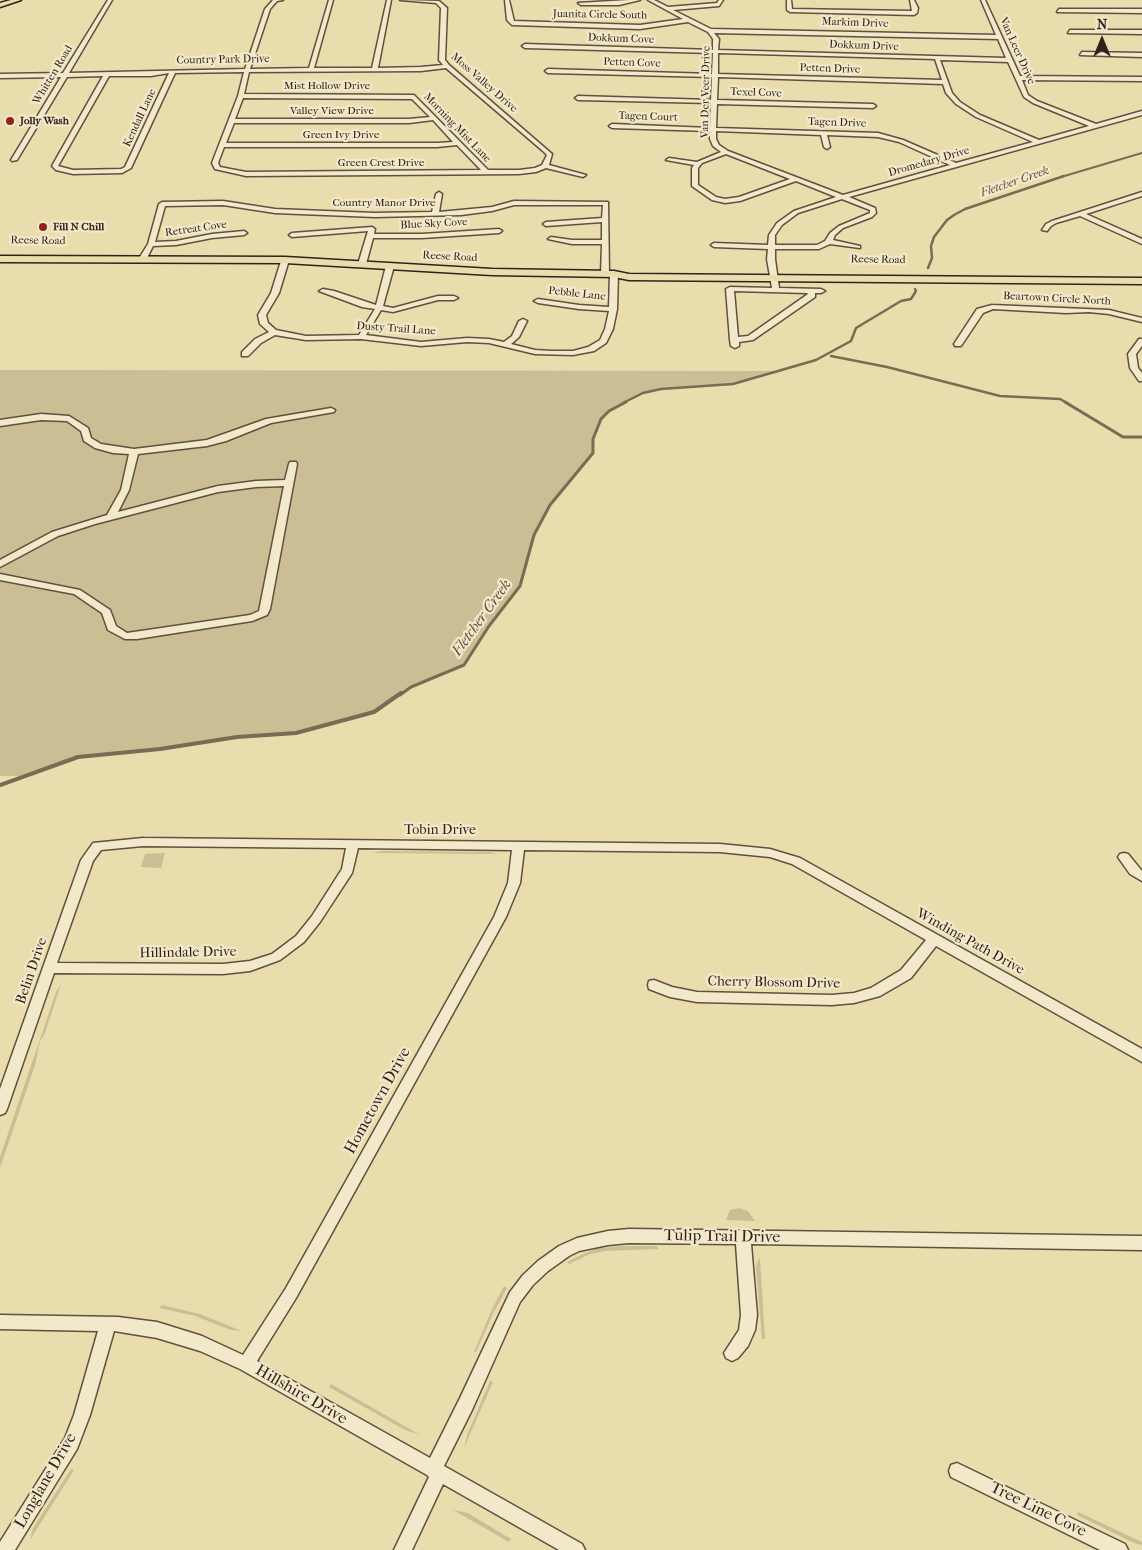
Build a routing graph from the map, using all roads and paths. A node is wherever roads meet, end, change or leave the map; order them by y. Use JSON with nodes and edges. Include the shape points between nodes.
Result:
{"nodes":[{"id":1,"x":18,"y":0,"type":"edge"},
{"id":2,"x":110,"y":0,"type":"edge"},
{"id":3,"x":276,"y":0,"type":"edge"},
{"id":4,"x":281,"y":0,"type":"edge"},
{"id":5,"x":331,"y":0,"type":"edge"},
{"id":6,"x":389,"y":0,"type":"edge"},
{"id":7,"x":402,"y":0,"type":"edge"},
{"id":8,"x":507,"y":0,"type":"edge"},
{"id":9,"x":638,"y":0,"type":"edge"},
{"id":10,"x":650,"y":0,"type":"edge"},
{"id":11,"x":789,"y":0,"type":"edge"},
{"id":12,"x":912,"y":0,"type":"edge"},
{"id":13,"x":983,"y":0,"type":"edge"},
{"id":14,"x":720,"y":2,"type":"edge"},
{"id":15,"x":581,"y":3,"type":"dead end"},
{"id":16,"x":0,"y":5,"type":"edge"},
{"id":17,"x":668,"y":10,"type":"junction"},
{"id":18,"x":1059,"y":11,"type":"dead end"},
{"id":19,"x":1142,"y":11,"type":"edge"},
{"id":20,"x":688,"y":20,"type":"junction"},
{"id":21,"x":710,"y":31,"type":"junction"},
{"id":22,"x":1070,"y":32,"type":"dead end"},
{"id":23,"x":1142,"y":32,"type":"edge"},
{"id":24,"x":1000,"y":37,"type":"junction"},
{"id":25,"x":525,"y":46,"type":"dead end"},
{"id":26,"x":717,"y":52,"type":"junction"},
{"id":27,"x":1082,"y":54,"type":"dead end"},
{"id":28,"x":1142,"y":55,"type":"edge"},
{"id":29,"x":937,"y":58,"type":"junction"},
{"id":30,"x":1010,"y":60,"type":"junction"},
{"id":31,"x":447,"y":66,"type":"junction"},
{"id":32,"x":375,"y":69,"type":"junction"},
{"id":33,"x":247,"y":70,"type":"junction"},
{"id":34,"x":312,"y":70,"type":"junction"},
{"id":35,"x":173,"y":71,"type":"junction"},
{"id":36,"x":548,"y":71,"type":"dead end"},
{"id":37,"x":107,"y":74,"type":"junction"},
{"id":38,"x":64,"y":75,"type":"junction"},
{"id":39,"x":0,"y":76,"type":"edge"},
{"id":40,"x":715,"y":76,"type":"junction"},
{"id":41,"x":1017,"y":78,"type":"junction"},
{"id":42,"x":1142,"y":79,"type":"edge"},
{"id":43,"x":945,"y":82,"type":"junction"},
{"id":44,"x":240,"y":96,"type":"junction"},
{"id":45,"x":414,"y":97,"type":"joint"},
{"id":46,"x":578,"y":98,"type":"dead end"},
{"id":47,"x":714,"y":102,"type":"junction"},
{"id":48,"x":873,"y":106,"type":"dead end"},
{"id":49,"x":1142,"y":113,"type":"edge"},
{"id":50,"x":433,"y":118,"type":"junction"},
{"id":51,"x":231,"y":120,"type":"junction"},
{"id":52,"x":612,"y":126,"type":"dead end"},
{"id":53,"x":1095,"y":126,"type":"junction"},
{"id":54,"x":714,"y":129,"type":"junction"},
{"id":55,"x":824,"y":133,"type":"junction"},
{"id":56,"x":1039,"y":142,"type":"junction"},
{"id":57,"x":458,"y":143,"type":"junction"},
{"id":58,"x":223,"y":145,"type":"junction"},
{"id":59,"x":827,"y":147,"type":"dead end"},
{"id":60,"x":726,"y":152,"type":"junction"},
{"id":61,"x":14,"y":160,"type":"dead end"},
{"id":62,"x":669,"y":160,"type":"dead end"},
{"id":63,"x":697,"y":164,"type":"junction"},
{"id":64,"x":955,"y":165,"type":"junction"},
{"id":65,"x":545,"y":166,"type":"junction"},
{"id":66,"x":486,"y":172,"type":"junction"},
{"id":67,"x":584,"y":175,"type":"dead end"},
{"id":68,"x":796,"y":179,"type":"junction"},
{"id":69,"x":439,"y":194,"type":"dead end"},
{"id":70,"x":1142,"y":194,"type":"edge"},
{"id":71,"x":843,"y":197,"type":"junction"},
{"id":72,"x":435,"y":213,"type":"junction"},
{"id":73,"x":1082,"y":214,"type":"junction"},
{"id":74,"x":375,"y":215,"type":"junction"},
{"id":75,"x":606,"y":220,"type":"junction"},
{"id":76,"x":546,"y":224,"type":"dead end"},
{"id":77,"x":1045,"y":230,"type":"dead end"},
{"id":78,"x":499,"y":231,"type":"dead end"},
{"id":79,"x":371,"y":232,"type":"junction"},
{"id":80,"x":244,"y":233,"type":"dead end"},
{"id":81,"x":292,"y":235,"type":"dead end"},
{"id":82,"x":551,"y":239,"type":"dead end"},
{"id":83,"x":828,"y":241,"type":"junction"},
{"id":84,"x":606,"y":242,"type":"junction"},
{"id":85,"x":1142,"y":242,"type":"edge"},
{"id":86,"x":151,"y":244,"type":"junction"},
{"id":87,"x":714,"y":245,"type":"dead end"},
{"id":88,"x":770,"y":247,"type":"junction"},
{"id":89,"x":858,"y":247,"type":"dead end"},
{"id":90,"x":0,"y":253,"type":"edge"},
{"id":91,"x":144,"y":257,"type":"junction"},
{"id":92,"x":0,"y":259,"type":"edge"},
{"id":93,"x":285,"y":260,"type":"junction"},
{"id":94,"x":362,"y":264,"type":"junction"},
{"id":95,"x":390,"y":266,"type":"junction"},
{"id":96,"x":609,"y":274,"type":"junction"},
{"id":97,"x":773,"y":275,"type":"junction"},
{"id":98,"x":1142,"y":275,"type":"edge"},
{"id":99,"x":1142,"y":281,"type":"edge"},
{"id":100,"x":776,"y":290,"type":"junction"},
{"id":101,"x":810,"y":290,"type":"junction"},
{"id":102,"x":323,"y":291,"type":"dead end"},
{"id":103,"x":821,"y":291,"type":"dead end"},
{"id":104,"x":454,"y":298,"type":"dead end"},
{"id":105,"x":538,"y":301,"type":"dead end"},
{"id":106,"x":379,"y":308,"type":"junction"},
{"id":107,"x":613,"y":308,"type":"junction"},
{"id":108,"x":1142,"y":320,"type":"edge"},
{"id":109,"x":523,"y":321,"type":"dead end"},
{"id":110,"x":274,"y":332,"type":"junction"},
{"id":111,"x":361,"y":337,"type":"junction"},
{"id":112,"x":1142,"y":340,"type":"edge"},
{"id":113,"x":958,"y":344,"type":"dead end"},
{"id":114,"x":505,"y":345,"type":"junction"},
{"id":115,"x":245,"y":354,"type":"dead end"},
{"id":116,"x":1142,"y":379,"type":"edge"},
{"id":117,"x":331,"y":410,"type":"dead end"},
{"id":118,"x":0,"y":423,"type":"edge"},
{"id":119,"x":134,"y":452,"type":"junction"},
{"id":120,"x":293,"y":464,"type":"dead end"},
{"id":121,"x":289,"y":484,"type":"junction"},
{"id":122,"x":111,"y":517,"type":"junction"},
{"id":123,"x":0,"y":564,"type":"edge"},
{"id":124,"x":0,"y":577,"type":"edge"},
{"id":125,"x":353,"y":845,"type":"junction"},
{"id":126,"x":96,"y":846,"type":"joint"},
{"id":127,"x":518,"y":846,"type":"junction"},
{"id":128,"x":782,"y":856,"type":"joint"},
{"id":129,"x":1124,"y":857,"type":"dead end"},
{"id":130,"x":1142,"y":877,"type":"edge"},
{"id":131,"x":934,"y":939,"type":"junction"},
{"id":132,"x":49,"y":968,"type":"junction"},
{"id":133,"x":654,"y":985,"type":"dead end"},
{"id":134,"x":1142,"y":1056,"type":"edge"},
{"id":135,"x":0,"y":1108,"type":"edge"},
{"id":136,"x":743,"y":1237,"type":"junction"},
{"id":137,"x":1142,"y":1243,"type":"edge"},
{"id":138,"x":0,"y":1322,"type":"edge"},
{"id":139,"x":108,"y":1324,"type":"junction"},
{"id":140,"x":732,"y":1353,"type":"dead end"},
{"id":141,"x":246,"y":1364,"type":"junction"},
{"id":142,"x":958,"y":1471,"type":"dead end"},
{"id":143,"x":436,"y":1472,"type":"junction"},
{"id":144,"x":5,"y":1550,"type":"edge"},
{"id":145,"x":403,"y":1550,"type":"edge"},
{"id":146,"x":576,"y":1550,"type":"edge"},
{"id":147,"x":1119,"y":1550,"type":"edge"}],
"edges":[{"from":1,"to":16,"type":"main road"},
{"from":2,"to":38,"type":"street","name":"Whitten Road"},
{"from":3,"to":4,"type":"street"},
{"from":3,"to":33,"type":"street","via":[[268,9]]},
{"from":5,"to":34,"type":"street"},
{"from":6,"to":32,"type":"street"},
{"from":7,"to":31,"type":"street","name":"Moss Valley Drive","via":[[437,2],[444,8],[442,60]]},
{"from":8,"to":20,"type":"street","name":"Juanita Circle South","via":[[512,23],[640,27]]},
{"from":9,"to":15,"type":"street"},
{"from":10,"to":17,"type":"street","name":"Van Der Veer Drive"},
{"from":11,"to":12,"type":"street","via":[[790,10],[914,13]]},
{"from":13,"to":24,"type":"street","name":"Van Leer Drive"},
{"from":14,"to":17,"type":"street"},
{"from":17,"to":20,"type":"street","name":"Van Der Veer Drive"},
{"from":18,"to":19,"type":"street"},
{"from":20,"to":21,"type":"street","name":"Van Der Veer Drive"},
{"from":21,"to":24,"type":"street","name":"Markim Drive"},
{"from":21,"to":26,"type":"street","name":"Van Der Veer Drive","via":[[716,39]]},
{"from":22,"to":23,"type":"street"},
{"from":24,"to":30,"type":"street","name":"Van Leer Drive"},
{"from":25,"to":26,"type":"street","name":"Dokkum Cove"},
{"from":26,"to":29,"type":"street","name":"Dokkum Drive"},
{"from":26,"to":40,"type":"street","name":"Van Der Veer Drive"},
{"from":27,"to":28,"type":"street"},
{"from":29,"to":30,"type":"street","name":"Dokkum Drive"},
{"from":29,"to":43,"type":"street"},
{"from":30,"to":41,"type":"street","name":"Van Leer Drive"},
{"from":31,"to":32,"type":"street","name":"Country Park Drive"},
{"from":31,"to":65,"type":"street","name":"Moss Valley Drive","via":[[550,155]]},
{"from":32,"to":34,"type":"street","name":"Country Park Drive"},
{"from":33,"to":34,"type":"street","name":"Country Park Drive"},
{"from":33,"to":35,"type":"street","name":"Country Park Drive"},
{"from":33,"to":44,"type":"street"},
{"from":35,"to":37,"type":"street","name":"Country Park Drive"},
{"from":35,"to":37,"type":"street","name":"Kendall Lane","via":[[128,168],[122,172],[58,169],[55,166]]},
{"from":36,"to":40,"type":"street","name":"Petten Cove"},
{"from":37,"to":38,"type":"street","name":"Country Park Drive"},
{"from":38,"to":39,"type":"street","name":"Country Park Drive"},
{"from":38,"to":61,"type":"street","name":"Whitten Road"},
{"from":40,"to":43,"type":"street","name":"Petten Drive"},
{"from":40,"to":47,"type":"street","name":"Van Der Veer Drive"},
{"from":41,"to":42,"type":"street"},
{"from":41,"to":53,"type":"street","name":"Van Leer Drive","via":[[1032,100]]},
{"from":43,"to":56,"type":"street","via":[[951,96],[963,108]]},
{"from":44,"to":45,"type":"street","name":"Mist Hollow Drive"},
{"from":44,"to":51,"type":"street"},
{"from":45,"to":50,"type":"street","name":"Morning Mist Lane"},
{"from":46,"to":47,"type":"street","name":"Texel Cove"},
{"from":47,"to":48,"type":"street","name":"Texel Cove"},
{"from":47,"to":54,"type":"street","name":"Van Der Veer Drive"},
{"from":49,"to":53,"type":"street","name":"Dromedary Drive"},
{"from":50,"to":51,"type":"street","name":"Valley View Drive","via":[[410,121]]},
{"from":50,"to":57,"type":"street","name":"Morning Mist Lane"},
{"from":51,"to":58,"type":"street"},
{"from":52,"to":54,"type":"street","name":"Tagen Court"},
{"from":53,"to":56,"type":"street","name":"Dromedary Drive"},
{"from":54,"to":55,"type":"street","name":"Tagen Drive"},
{"from":54,"to":60,"type":"street","name":"Van Der Veer Drive","via":[[714,144]]},
{"from":55,"to":59,"type":"street"},
{"from":55,"to":64,"type":"street","name":"Tagen Drive","via":[[890,137]]},
{"from":56,"to":64,"type":"street","name":"Dromedary Drive"},
{"from":57,"to":58,"type":"street","name":"Green Ivy Drive"},
{"from":57,"to":66,"type":"street","name":"Morning Mist Lane"},
{"from":58,"to":66,"type":"street","name":"Green Crest Drive","via":[[215,163],[217,168],[246,174]]},
{"from":60,"to":63,"type":"street"},
{"from":60,"to":68,"type":"street","name":"Van Der Veer Drive"},
{"from":62,"to":63,"type":"street"},
{"from":63,"to":68,"type":"street","via":[[695,186],[719,203],[745,198]]},
{"from":64,"to":71,"type":"street","name":"Dromedary Drive"},
{"from":65,"to":66,"type":"street","name":"Green Crest Drive","via":[[519,172]]},
{"from":65,"to":67,"type":"street"},
{"from":68,"to":71,"type":"street","name":"Van Der Veer Drive"},
{"from":69,"to":72,"type":"street"},
{"from":70,"to":73,"type":"street"},
{"from":71,"to":83,"type":"street","name":"Van Der Veer Drive","via":[[876,208],[870,216],[841,227]]},
{"from":71,"to":88,"type":"street","name":"Dromedary Drive","via":[[808,207],[785,219],[774,230]]},
{"from":72,"to":74,"type":"street","name":"Country Manor Drive"},
{"from":72,"to":75,"type":"street","name":"Country Manor Drive","via":[[492,209],[514,203],[606,203]]},
{"from":73,"to":77,"type":"street","via":[[1051,223]]},
{"from":73,"to":85,"type":"street"},
{"from":74,"to":79,"type":"street"},
{"from":74,"to":86,"type":"street","name":"Country Manor Drive","via":[[275,211],[223,203],[162,204]]},
{"from":75,"to":76,"type":"street"},
{"from":75,"to":84,"type":"street"},
{"from":78,"to":79,"type":"street","name":"Blue Sky Cove","via":[[422,236]]},
{"from":79,"to":81,"type":"street","name":"Blue Sky Cove"},
{"from":79,"to":94,"type":"street"},
{"from":80,"to":86,"type":"street","name":"Retreat Cove"},
{"from":82,"to":84,"type":"street"},
{"from":83,"to":88,"type":"street","via":[[810,248]]},
{"from":83,"to":89,"type":"street"},
{"from":84,"to":96,"type":"street"},
{"from":86,"to":91,"type":"street"},
{"from":87,"to":88,"type":"street"},
{"from":88,"to":97,"type":"street","name":"Dromedary Drive"},
{"from":90,"to":91,"type":"main road","name":"Reese Road"},
{"from":91,"to":92,"type":"main road","name":"Reese Road"},
{"from":91,"to":93,"type":"main road","name":"Reese Road"},
{"from":93,"to":94,"type":"main road","name":"Reese Road"},
{"from":93,"to":110,"type":"street","via":[[275,293],[262,315],[264,324]]},
{"from":94,"to":95,"type":"main road","name":"Reese Road"},
{"from":95,"to":96,"type":"main road","name":"Reese Road"},
{"from":95,"to":106,"type":"street"},
{"from":96,"to":97,"type":"main road","name":"Reese Road","via":[[629,277]]},
{"from":96,"to":107,"type":"street"},
{"from":97,"to":98,"type":"main road","name":"Reese Road"},
{"from":97,"to":99,"type":"main road","name":"Reese Road"},
{"from":97,"to":100,"type":"street","name":"Dromedary Drive"},
{"from":100,"to":101,"type":"street"},
{"from":100,"to":101,"type":"street","via":[[730,289],[735,343],[750,338],[805,300],[812,294]]},
{"from":101,"to":103,"type":"street"},
{"from":102,"to":106,"type":"street"},
{"from":104,"to":106,"type":"street","via":[[438,298],[393,310]]},
{"from":105,"to":107,"type":"street","name":"Pebble Lane"},
{"from":106,"to":111,"type":"street"},
{"from":107,"to":114,"type":"street","name":"Dusty Trail Lane","via":[[603,341],[591,350],[535,352]]},
{"from":108,"to":113,"type":"street","name":"Beartown Circle North","via":[[1089,310],[1066,312],[992,307],[980,311]]},
{"from":109,"to":114,"type":"street","via":[[516,337]]},
{"from":110,"to":111,"type":"street","name":"Dusty Trail Lane","via":[[306,338]]},
{"from":110,"to":115,"type":"street"},
{"from":111,"to":114,"type":"street","name":"Dusty Trail Lane","via":[[421,344],[467,340]]},
{"from":112,"to":116,"type":"street","via":[[1132,354],[1134,368]]},
{"from":117,"to":119,"type":"street","via":[[269,421],[223,439]]},
{"from":118,"to":119,"type":"street","via":[[41,417],[69,419],[85,430],[87,439],[98,446]]},
{"from":119,"to":122,"type":"street","via":[[124,490]]},
{"from":120,"to":121,"type":"street"},
{"from":121,"to":122,"type":"street","via":[[218,489]]},
{"from":121,"to":124,"type":"street","via":[[265,609],[252,618],[125,636],[112,628],[106,612],[77,592]]},
{"from":122,"to":123,"type":"street","via":[[55,534]]},
{"from":125,"to":126,"type":"street","name":"Tobin Drive","via":[[143,842]]},
{"from":125,"to":127,"type":"street","name":"Tobin Drive"},
{"from":125,"to":132,"type":"street","name":"Hillindale Drive","via":[[348,870],[308,930],[285,952],[268,960],[250,966],[217,969]]},
{"from":126,"to":132,"type":"street","name":"Belin Drive","via":[[83,870]]},
{"from":127,"to":128,"type":"street","name":"Tobin Drive","via":[[736,849]]},
{"from":127,"to":141,"type":"street","name":"Hometown Drive","via":[[514,883],[506,907],[291,1293]]},
{"from":128,"to":131,"type":"street","name":"Winding Path Drive"},
{"from":129,"to":130,"type":"street"},
{"from":131,"to":133,"type":"street","name":"Cherry Blossom Drive","via":[[901,978],[875,992],[854,998],[697,997]]},
{"from":131,"to":134,"type":"street","name":"Winding Path Drive"},
{"from":132,"to":135,"type":"street","name":"Belin Drive"},
{"from":136,"to":137,"type":"street","name":"Tulip Trail Drive"},
{"from":136,"to":140,"type":"street","via":[[749,1315],[747,1330]]},
{"from":136,"to":143,"type":"street","name":"Tulip Trail Drive","via":[[618,1236],[577,1245],[552,1258],[528,1280],[511,1305]]},
{"from":138,"to":139,"type":"street","name":"Hillshire Drive"},
{"from":139,"to":141,"type":"street","name":"Hillshire Drive","via":[[174,1334]]},
{"from":139,"to":144,"type":"street","name":"Longlane Drive","via":[[71,1443]]},
{"from":141,"to":143,"type":"street","name":"Hillshire Drive"},
{"from":142,"to":147,"type":"street","name":"Tree Line Cove"},
{"from":143,"to":145,"type":"street","name":"Tulip Trail Drive"},
{"from":143,"to":146,"type":"street","name":"Hillshire Drive"}]}
